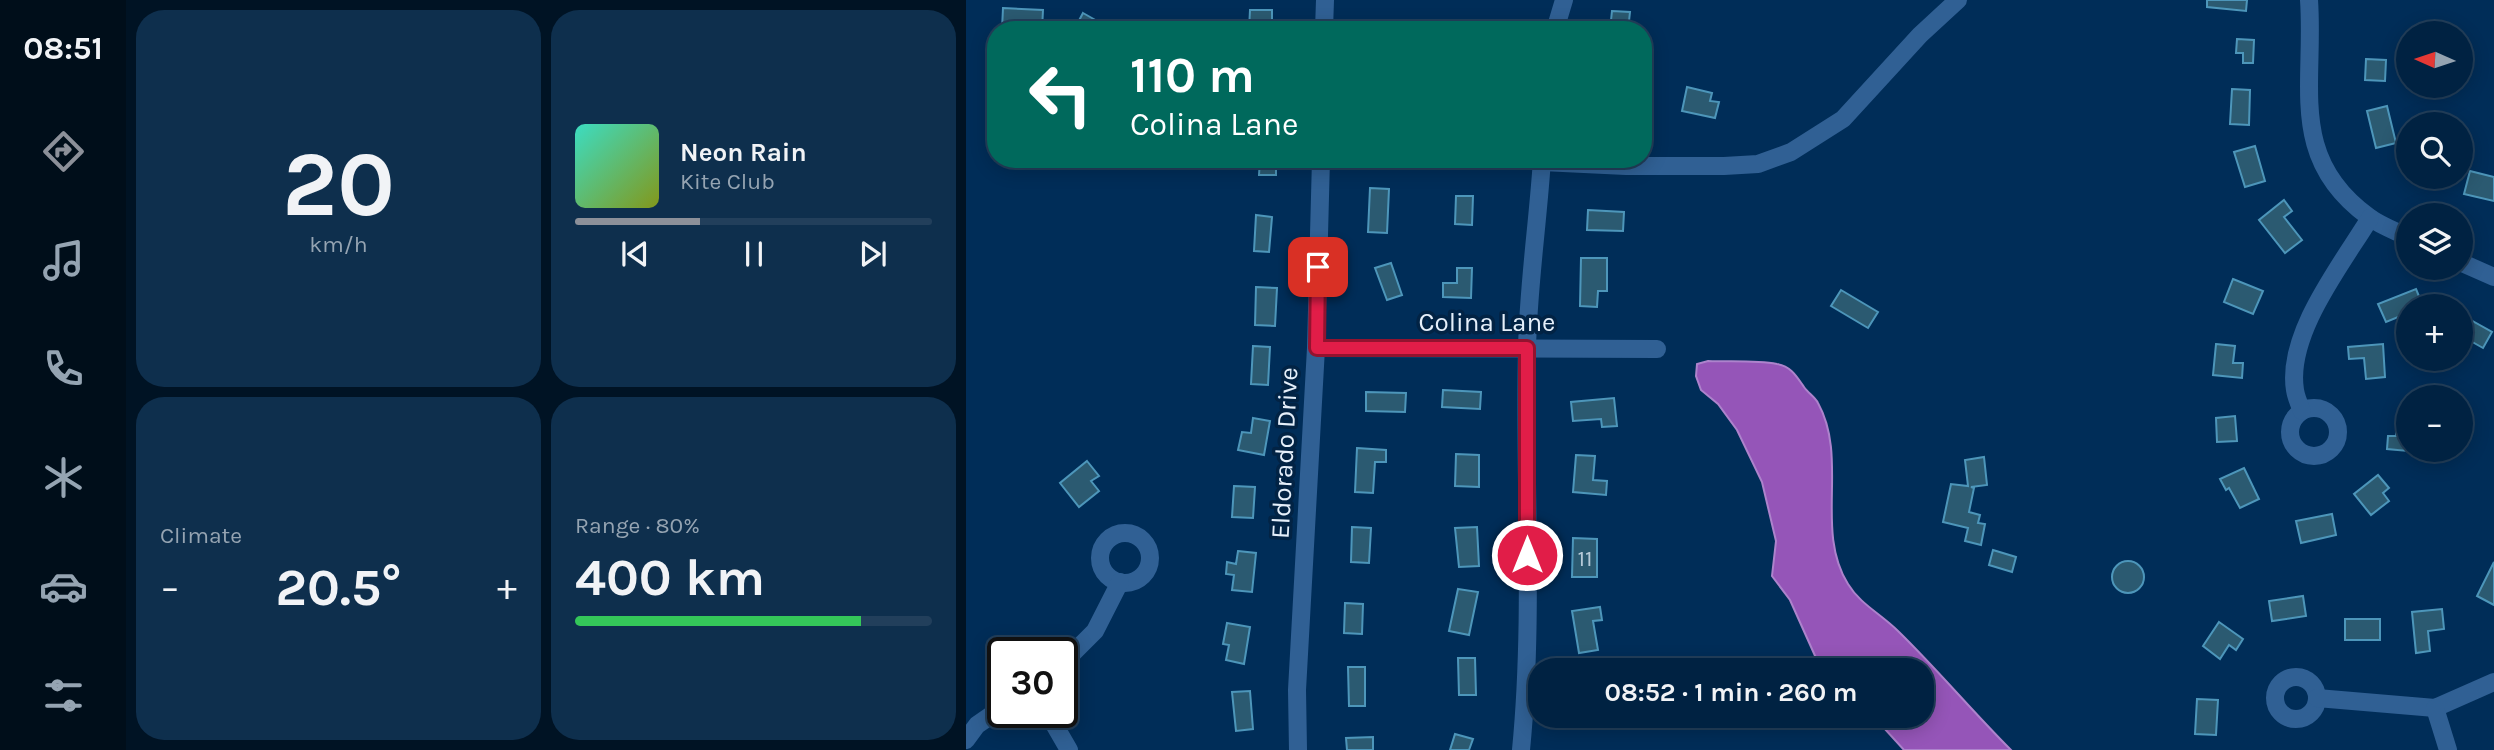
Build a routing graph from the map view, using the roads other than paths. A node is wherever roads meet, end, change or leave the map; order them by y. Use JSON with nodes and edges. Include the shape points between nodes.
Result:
{"nodes":[{"id":1,"x":1325,"y":0,"type":"edge"},
{"id":2,"x":1564,"y":0,"type":"edge"},
{"id":3,"x":1958,"y":0,"type":"edge"},
{"id":4,"x":2309,"y":0,"type":"edge"},
{"id":5,"x":1324,"y":21,"type":"edge"},
{"id":6,"x":1558,"y":21,"type":"edge"},
{"id":7,"x":1652,"y":166,"type":"edge"},
{"id":8,"x":1321,"y":168,"type":"edge"},
{"id":9,"x":1541,"y":168,"type":"edge"},
{"id":10,"x":2370,"y":218,"type":"junction"},
{"id":11,"x":2396,"y":231,"type":"edge"},
{"id":12,"x":2473,"y":268,"type":"edge"},
{"id":13,"x":2494,"y":277,"type":"edge"},
{"id":14,"x":1317,"y":348,"type":"junction"},
{"id":15,"x":1527,"y":348,"type":"junction"},
{"id":16,"x":1657,"y":349,"type":"dead end"},
{"id":17,"x":2302,"y":411,"type":"dead end"},
{"id":18,"x":1120,"y":582,"type":"dead end"},
{"id":19,"x":1078,"y":648,"type":"edge"},
{"id":20,"x":2494,"y":682,"type":"edge"},
{"id":21,"x":2317,"y":698,"type":"dead end"},
{"id":22,"x":2435,"y":708,"type":"junction"},
{"id":23,"x":987,"y":718,"type":"edge"},
{"id":24,"x":1056,"y":728,"type":"edge"},
{"id":25,"x":966,"y":740,"type":"edge"},
{"id":26,"x":1069,"y":750,"type":"edge"},
{"id":27,"x":1298,"y":750,"type":"edge"},
{"id":28,"x":1521,"y":750,"type":"edge"},
{"id":29,"x":2448,"y":750,"type":"edge"}],
"edges":[{"from":1,"to":5,"type":"street"},
{"from":2,"to":6,"type":"street"},
{"from":3,"to":7,"type":"street","via":[[1843,119],[1791,152],[1758,164]]},
{"from":4,"to":10,"type":"street","via":[[2309,111],[2315,150],[2339,189]]},
{"from":8,"to":14,"type":"street","name":"Eldorado Drive"},
{"from":9,"to":15,"type":"street"},
{"from":10,"to":11,"type":"street"},
{"from":10,"to":17,"type":"street","via":[[2309,317],[2298,346],[2295,390]]},
{"from":12,"to":13,"type":"street"},
{"from":14,"to":15,"type":"street","name":"Colina Lane"},
{"from":14,"to":27,"type":"street","name":"Eldorado Drive","via":[[1297,690]]},
{"from":15,"to":16,"type":"street","name":"Colina Lane"},
{"from":15,"to":28,"type":"street"},
{"from":18,"to":19,"type":"street","via":[[1095,631]]},
{"from":20,"to":22,"type":"street"},
{"from":21,"to":22,"type":"street"},
{"from":22,"to":29,"type":"street"},
{"from":23,"to":25,"type":"street"},
{"from":24,"to":26,"type":"street"}]}
